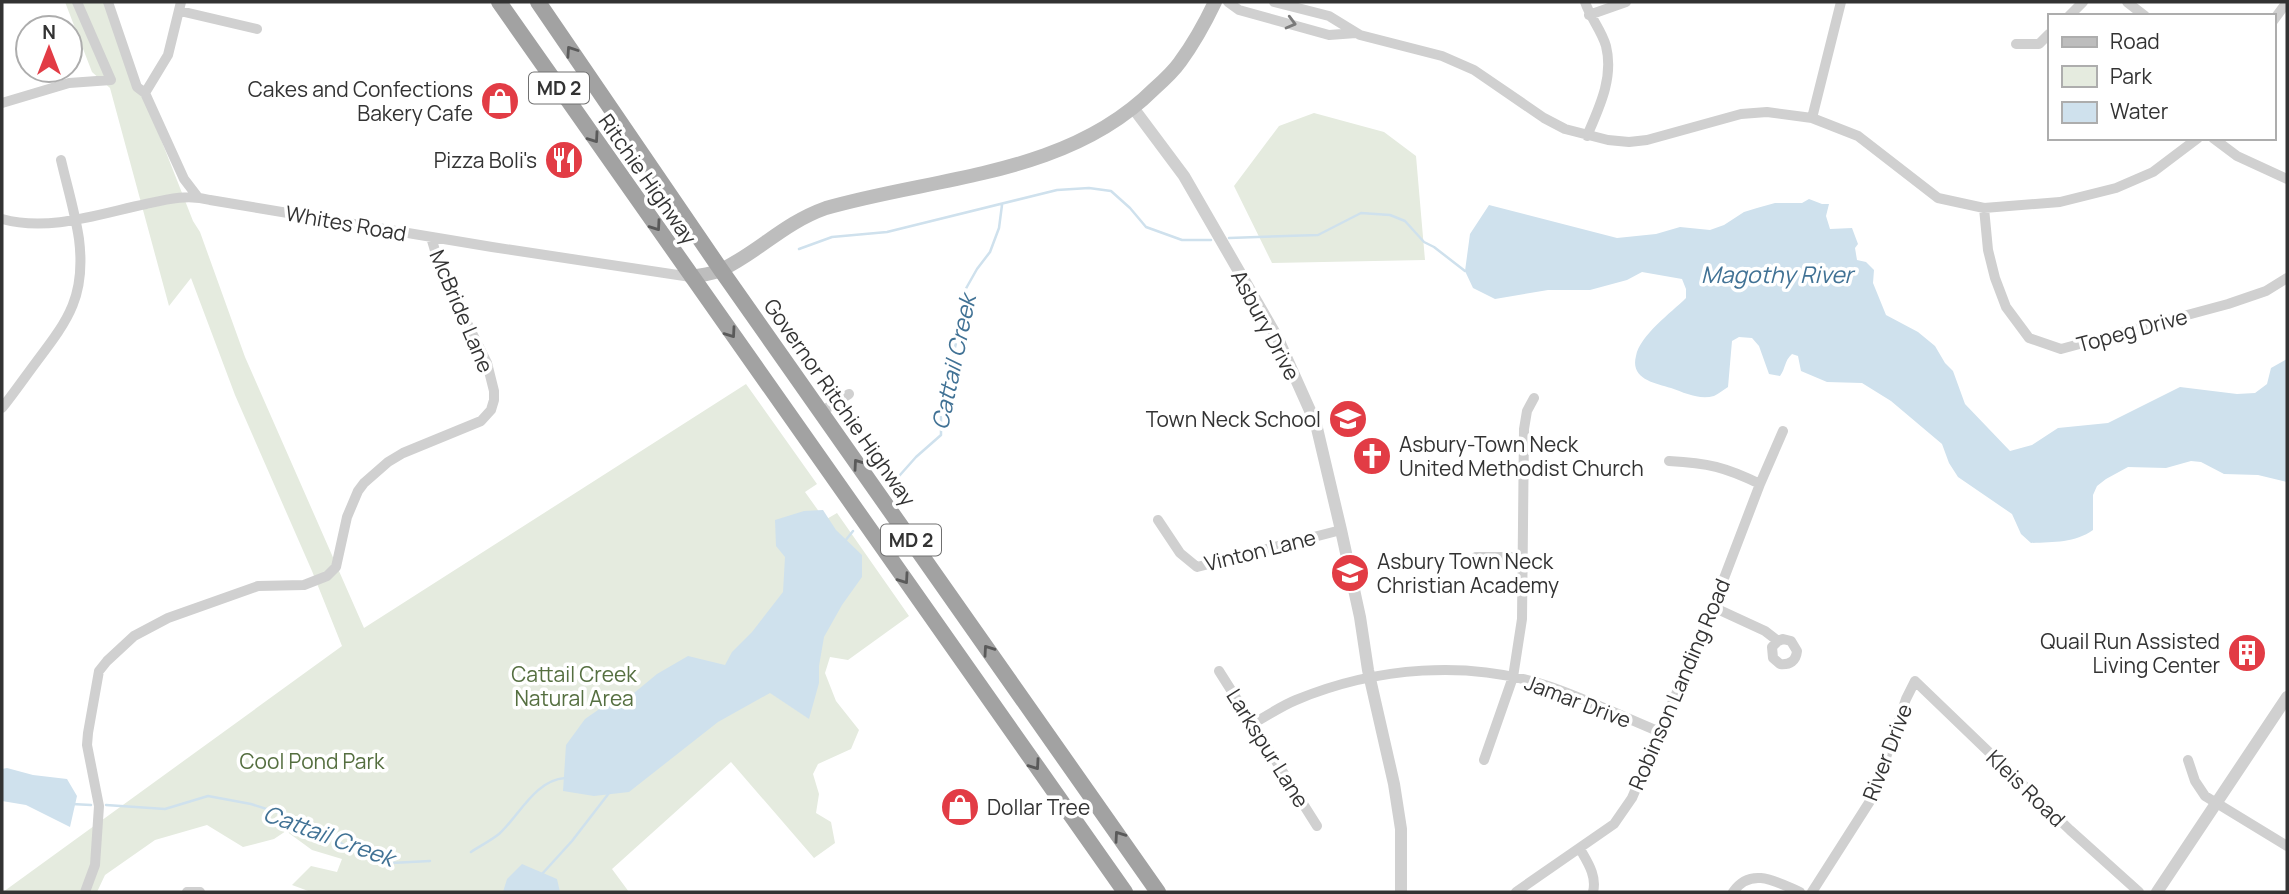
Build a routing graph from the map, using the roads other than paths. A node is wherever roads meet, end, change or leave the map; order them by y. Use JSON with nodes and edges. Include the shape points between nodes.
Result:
{"nodes":[{"id":1,"x":77,"y":2,"type":"edge"},
{"id":2,"x":108,"y":2,"type":"edge"},
{"id":3,"x":499,"y":2,"type":"edge"},
{"id":4,"x":538,"y":2,"type":"edge"},
{"id":5,"x":1215,"y":2,"type":"edge"},
{"id":6,"x":1227,"y":2,"type":"edge"},
{"id":7,"x":1273,"y":2,"type":"edge"},
{"id":8,"x":1585,"y":2,"type":"edge"},
{"id":9,"x":1626,"y":2,"type":"edge"},
{"id":10,"x":1842,"y":2,"type":"edge"},
{"id":11,"x":2083,"y":2,"type":"edge"},
{"id":12,"x":2127,"y":2,"type":"edge"},
{"id":13,"x":2287,"y":2,"type":"edge"},
{"id":14,"x":181,"y":6,"type":"edge"},
{"id":15,"x":2070,"y":14,"type":"edge"},
{"id":16,"x":2143,"y":14,"type":"edge"},
{"id":17,"x":1589,"y":15,"type":"junction"},
{"id":18,"x":2275,"y":18,"type":"edge"},
{"id":19,"x":257,"y":29,"type":"dead end"},
{"id":20,"x":1356,"y":33,"type":"junction"},
{"id":21,"x":2048,"y":35,"type":"edge"},
{"id":22,"x":2016,"y":44,"type":"dead end"},
{"id":23,"x":141,"y":90,"type":"junction"},
{"id":24,"x":2,"y":103,"type":"edge"},
{"id":25,"x":1134,"y":109,"type":"junction"},
{"id":26,"x":1812,"y":118,"type":"junction"},
{"id":27,"x":1587,"y":136,"type":"junction"},
{"id":28,"x":2195,"y":140,"type":"edge"},
{"id":29,"x":2216,"y":140,"type":"edge"},
{"id":30,"x":61,"y":160,"type":"dead end"},
{"id":31,"x":2287,"y":179,"type":"edge"},
{"id":32,"x":197,"y":196,"type":"junction"},
{"id":33,"x":1984,"y":208,"type":"junction"},
{"id":34,"x":2,"y":219,"type":"edge"},
{"id":35,"x":75,"y":219,"type":"junction"},
{"id":36,"x":431,"y":237,"type":"junction"},
{"id":37,"x":721,"y":270,"type":"junction"},
{"id":38,"x":691,"y":277,"type":"junction"},
{"id":39,"x":2287,"y":278,"type":"edge"},
{"id":40,"x":849,"y":394,"type":"dead end"},
{"id":41,"x":1534,"y":398,"type":"dead end"},
{"id":42,"x":2,"y":408,"type":"edge"},
{"id":43,"x":821,"y":412,"type":"junction"},
{"id":44,"x":1783,"y":430,"type":"dead end"},
{"id":45,"x":1669,"y":461,"type":"dead end"},
{"id":46,"x":1760,"y":484,"type":"junction"},
{"id":47,"x":1158,"y":520,"type":"dead end"},
{"id":48,"x":1341,"y":530,"type":"junction"},
{"id":49,"x":1476,"y":557,"type":"dead end"},
{"id":50,"x":1524,"y":557,"type":"junction"},
{"id":51,"x":1713,"y":607,"type":"junction"},
{"id":52,"x":1778,"y":641,"type":"dead end"},
{"id":53,"x":1219,"y":671,"type":"dead end"},
{"id":54,"x":1513,"y":677,"type":"junction"},
{"id":55,"x":1371,"y":679,"type":"junction"},
{"id":56,"x":1915,"y":681,"type":"joint"},
{"id":57,"x":2287,"y":697,"type":"edge"},
{"id":58,"x":1254,"y":723,"type":"junction"},
{"id":59,"x":1660,"y":732,"type":"junction"},
{"id":60,"x":1484,"y":760,"type":"dead end"},
{"id":61,"x":2188,"y":760,"type":"dead end"},
{"id":62,"x":2216,"y":803,"type":"junction"},
{"id":63,"x":1317,"y":826,"type":"dead end"},
{"id":64,"x":2287,"y":846,"type":"edge"},
{"id":65,"x":1580,"y":849,"type":"junction"},
{"id":66,"x":85,"y":892,"type":"edge"},
{"id":67,"x":187,"y":892,"type":"edge"},
{"id":68,"x":200,"y":892,"type":"edge"},
{"id":69,"x":1125,"y":892,"type":"edge"},
{"id":70,"x":1158,"y":892,"type":"edge"},
{"id":71,"x":1401,"y":892,"type":"edge"},
{"id":72,"x":1516,"y":892,"type":"edge"},
{"id":73,"x":1593,"y":892,"type":"edge"},
{"id":74,"x":1733,"y":892,"type":"edge"},
{"id":75,"x":1800,"y":892,"type":"edge"},
{"id":76,"x":1812,"y":892,"type":"edge"},
{"id":77,"x":2139,"y":892,"type":"edge"},
{"id":78,"x":2157,"y":892,"type":"edge"}],
"edges":[{"from":1,"to":24,"type":"street","via":[[111,80],[69,83]]},
{"from":2,"to":23,"type":"street"},
{"from":3,"to":38,"type":"highway","name":"Ritchie Highway","number":"MD 2","one_way":true},
{"from":37,"to":4,"type":"highway","name":"Governor Ritchie Highway","number":"MD 2","one_way":true},
{"from":5,"to":25,"type":"main road","via":[[1179,65]]},
{"from":6,"to":20,"type":"street","one_way":true,"via":[[1239,10],[1329,35]]},
{"from":7,"to":20,"type":"street","via":[[1329,16]]},
{"from":8,"to":17,"type":"street"},
{"from":9,"to":17,"type":"street"},
{"from":10,"to":26,"type":"street"},
{"from":11,"to":15,"type":"street"},
{"from":12,"to":16,"type":"street"},
{"from":13,"to":18,"type":"street"},
{"from":14,"to":19,"type":"street"},
{"from":14,"to":23,"type":"street","via":[[168,55]]},
{"from":17,"to":27,"type":"street","via":[[1606,45],[1608,74]]},
{"from":20,"to":27,"type":"street","via":[[1463,65],[1544,118]]},
{"from":21,"to":22,"type":"street","via":[[2039,44]]},
{"from":23,"to":32,"type":"street","via":[[184,179]]},
{"from":25,"to":37,"type":"main road","via":[[1042,157],[810,214]]},
{"from":25,"to":48,"type":"street","name":"Asbury Drive","via":[[1184,176],[1278,339],[1315,424]]},
{"from":26,"to":27,"type":"street","via":[[1767,112],[1717,119],[1647,140]]},
{"from":26,"to":33,"type":"street","via":[[1864,140],[1938,198]]},
{"from":28,"to":33,"type":"street","via":[[2153,172],[2116,188],[2060,202]]},
{"from":29,"to":31,"type":"street","via":[[2237,156]]},
{"from":30,"to":35,"type":"street"},
{"from":32,"to":35,"type":"street","name":"Whites Road"},
{"from":32,"to":36,"type":"street","name":"Whites Road"},
{"from":33,"to":39,"type":"street","name":"Topeg Drive","via":[[1994,278],[2006,307],[2029,338],[2061,349],[2228,304]]},
{"from":34,"to":35,"type":"street","name":"Whites Road","via":[[51,224]]},
{"from":35,"to":42,"type":"street","via":[[81,268],[74,303],[56,338]]},
{"from":36,"to":38,"type":"street","name":"Whites Road"},
{"from":36,"to":66,"type":"street","name":"McBride Lane","via":[[441,271],[486,363],[494,391],[491,410],[481,421],[403,453],[364,482],[347,517],[336,567],[327,576],[304,585],[258,586],[168,618],[134,636],[107,661],[99,671],[88,733],[99,806],[95,865]]},
{"from":37,"to":38,"type":"main road"},
{"from":37,"to":43,"type":"highway","name":"Governor Ritchie Highway","number":"MD 2"},
{"from":38,"to":69,"type":"highway","number":"MD 2","one_way":true},
{"from":40,"to":43,"type":"street"},
{"from":41,"to":50,"type":"street","via":[[1524,429]]},
{"from":70,"to":43,"type":"highway","name":"Governor Ritchie Highway","number":"MD 2","one_way":true},
{"from":44,"to":46,"type":"street","name":"Robinson Landing Road"},
{"from":45,"to":46,"type":"street","via":[[1711,464]]},
{"from":46,"to":51,"type":"street","name":"Robinson Landing Road"},
{"from":47,"to":48,"type":"street","name":"Vinton Lane","via":[[1180,553],[1197,567]]},
{"from":48,"to":55,"type":"street","name":"Asbury Drive"},
{"from":49,"to":50,"type":"street"},
{"from":50,"to":54,"type":"street","via":[[1522,619]]},
{"from":51,"to":52,"type":"street"},
{"from":51,"to":59,"type":"street","name":"Robinson Landing Road"},
{"from":53,"to":58,"type":"street","name":"Larkspur Lane"},
{"from":54,"to":55,"type":"street","name":"Jamar Drive","via":[[1436,669]]},
{"from":54,"to":59,"type":"street","name":"Jamar Drive","via":[[1551,687]]},
{"from":54,"to":60,"type":"street"},
{"from":55,"to":58,"type":"street","name":"Jamar Drive","via":[[1293,701]]},
{"from":55,"to":71,"type":"street","name":"Asbury Drive","via":[[1401,829]]},
{"from":56,"to":76,"type":"street","name":"River Drive","via":[[1872,798]]},
{"from":56,"to":77,"type":"street","name":"Kleis Road"},
{"from":57,"to":62,"type":"street"},
{"from":58,"to":63,"type":"street","name":"Larkspur Lane"},
{"from":59,"to":65,"type":"street","name":"Robinson Landing Road","via":[[1632,798],[1614,824]]},
{"from":61,"to":62,"type":"street","via":[[2199,788]]},
{"from":62,"to":64,"type":"street"},
{"from":62,"to":78,"type":"street"},
{"from":65,"to":72,"type":"street","name":"Robinson Landing Road"},
{"from":65,"to":73,"type":"street","via":[[1592,870]]},
{"from":67,"to":68,"type":"street"},
{"from":74,"to":75,"type":"street","via":[[1756,877]]}]}
